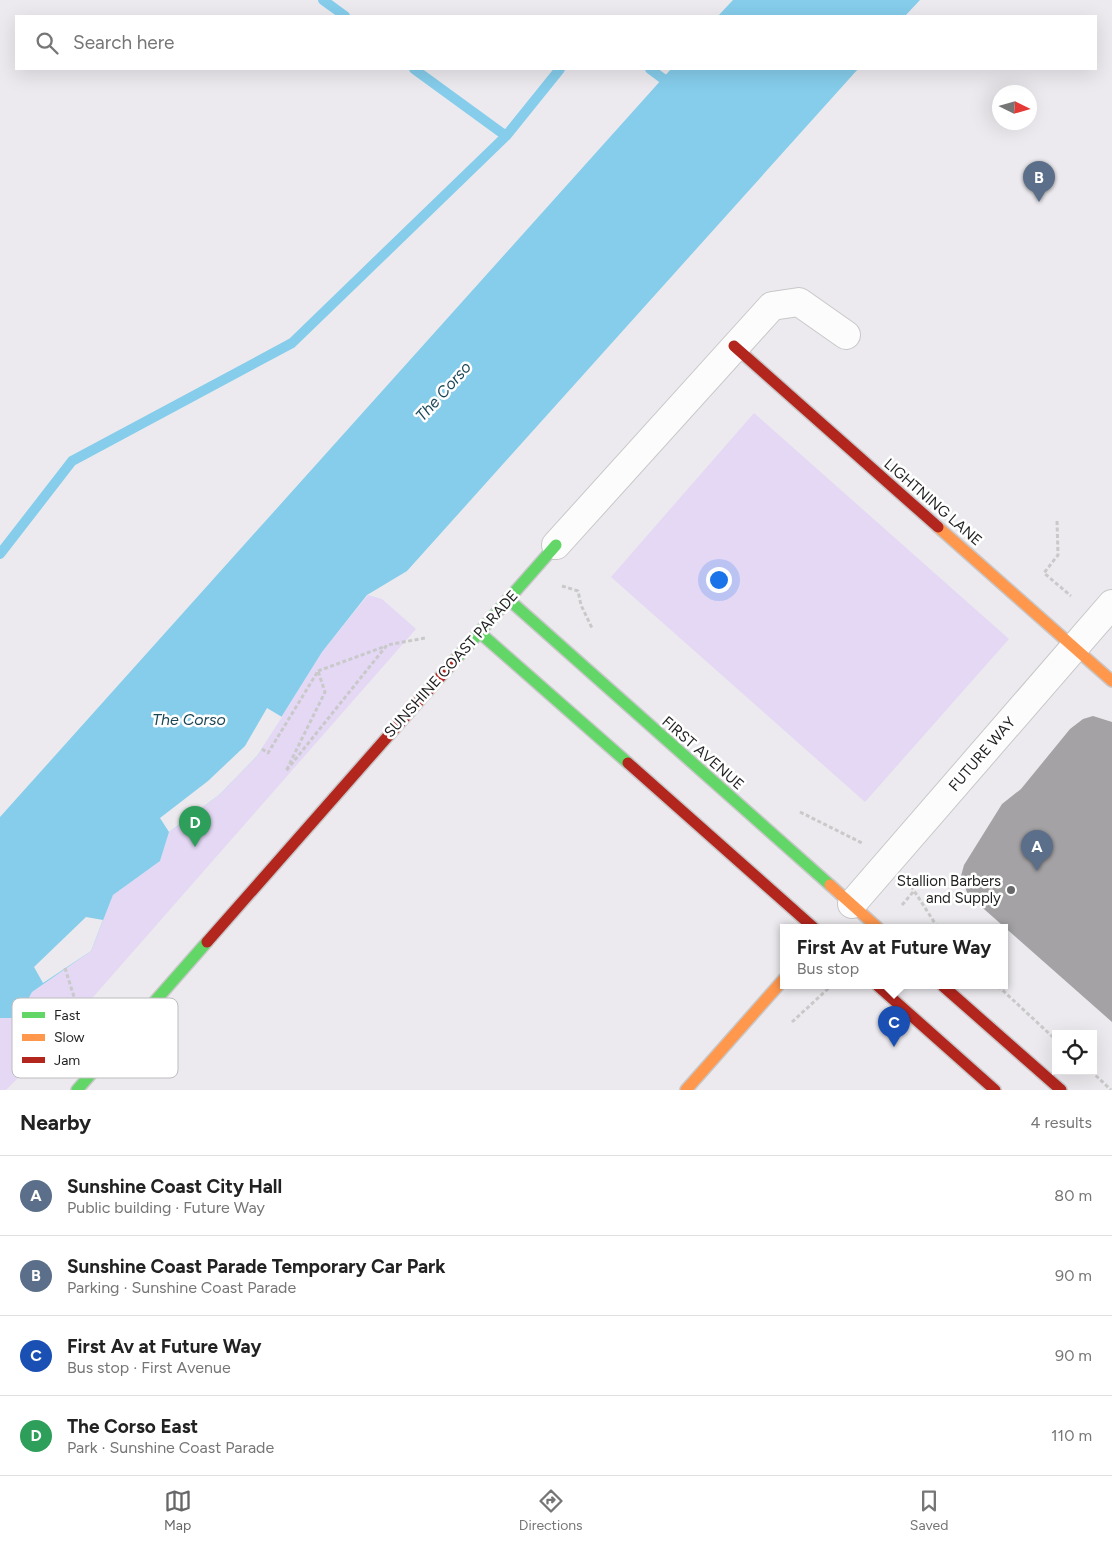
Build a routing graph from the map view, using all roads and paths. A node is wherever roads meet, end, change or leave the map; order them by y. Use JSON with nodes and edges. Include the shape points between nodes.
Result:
{"nodes":[{"id":1,"x":846,"y":335,"type":"dead end"},
{"id":2,"x":734,"y":346,"type":"junction"},
{"id":3,"x":1057,"y":521,"type":"dead end"},
{"id":4,"x":556,"y":545,"type":"joint"},
{"id":5,"x":531,"y":574,"type":"junction"},
{"id":6,"x":1071,"y":596,"type":"dead end"},
{"id":7,"x":508,"y":600,"type":"junction"},
{"id":8,"x":1112,"y":604,"type":"edge"},
{"id":9,"x":478,"y":632,"type":"junction"},
{"id":10,"x":596,"y":634,"type":"dead end"},
{"id":11,"x":425,"y":638,"type":"dead end"},
{"id":12,"x":387,"y":646,"type":"junction"},
{"id":13,"x":1074,"y":648,"type":"junction"},
{"id":14,"x":318,"y":671,"type":"junction"},
{"id":15,"x":1112,"y":681,"type":"edge"},
{"id":16,"x":262,"y":749,"type":"dead end"},
{"id":17,"x":794,"y":807,"type":"dead end"},
{"id":18,"x":868,"y":846,"type":"dead end"},
{"id":19,"x":909,"y":882,"type":"dead end"},
{"id":20,"x":914,"y":891,"type":"junction"},
{"id":21,"x":852,"y":904,"type":"junction"},
{"id":22,"x":897,"y":911,"type":"dead end"},
{"id":23,"x":809,"y":924,"type":"edge"},
{"id":24,"x":874,"y":924,"type":"edge"},
{"id":25,"x":935,"y":924,"type":"edge"},
{"id":26,"x":65,"y":968,"type":"dead end"},
{"id":27,"x":780,"y":984,"type":"edge"},
{"id":28,"x":881,"y":989,"type":"edge"},
{"id":29,"x":946,"y":989,"type":"edge"},
{"id":30,"x":1001,"y":989,"type":"edge"},
{"id":31,"x":74,"y":998,"type":"edge"},
{"id":32,"x":158,"y":998,"type":"edge"},
{"id":33,"x":1052,"y":1035,"type":"edge"},
{"id":34,"x":1095,"y":1075,"type":"edge"},
{"id":35,"x":88,"y":1078,"type":"edge"},
{"id":36,"x":77,"y":1090,"type":"edge"},
{"id":37,"x":686,"y":1090,"type":"edge"},
{"id":38,"x":995,"y":1090,"type":"edge"},
{"id":39,"x":1061,"y":1090,"type":"edge"},
{"id":40,"x":1111,"y":1090,"type":"edge"}],
"edges":[{"from":1,"to":2,"type":"street","name":"SUNSHINE COAST PARADE","via":[[799,302],[772,306]]},
{"from":2,"to":4,"type":"street","name":"SUNSHINE COAST PARADE"},
{"from":2,"to":13,"type":"street","name":"LIGHTNING LANE"},
{"from":3,"to":6,"type":"path","via":[[1058,555],[1044,573]]},
{"from":4,"to":5,"type":"street","name":"SUNSHINE COAST PARADE"},
{"from":5,"to":7,"type":"street","name":"SUNSHINE COAST PARADE"},
{"from":5,"to":10,"type":"path","via":[[578,591],[588,622]]},
{"from":7,"to":9,"type":"street","name":"SUNSHINE COAST PARADE"},
{"from":7,"to":21,"type":"street","name":"FIRST AVENUE"},
{"from":8,"to":13,"type":"street","name":"FUTURE WAY"},
{"from":9,"to":23,"type":"street"},
{"from":9,"to":32,"type":"street","name":"SUNSHINE COAST PARADE"},
{"from":11,"to":12,"type":"path"},
{"from":12,"to":14,"type":"path"},
{"from":12,"to":14,"type":"path","via":[[286,771],[325,692]]},
{"from":13,"to":15,"type":"street","name":"LIGHTNING LANE"},
{"from":13,"to":21,"type":"street","name":"FUTURE WAY"},
{"from":14,"to":16,"type":"path","via":[[268,753]]},
{"from":17,"to":18,"type":"path","via":[[801,814]]},
{"from":19,"to":20,"type":"path"},
{"from":20,"to":22,"type":"path"},
{"from":20,"to":25,"type":"path"},
{"from":21,"to":24,"type":"street","name":"FIRST AVENUE"},
{"from":26,"to":31,"type":"path"},
{"from":27,"to":37,"type":"street"},
{"from":28,"to":38,"type":"street"},
{"from":29,"to":39,"type":"street"},
{"from":30,"to":33,"type":"path"},
{"from":34,"to":40,"type":"path"},
{"from":35,"to":36,"type":"street","name":"SUNSHINE COAST PARADE"}]}
